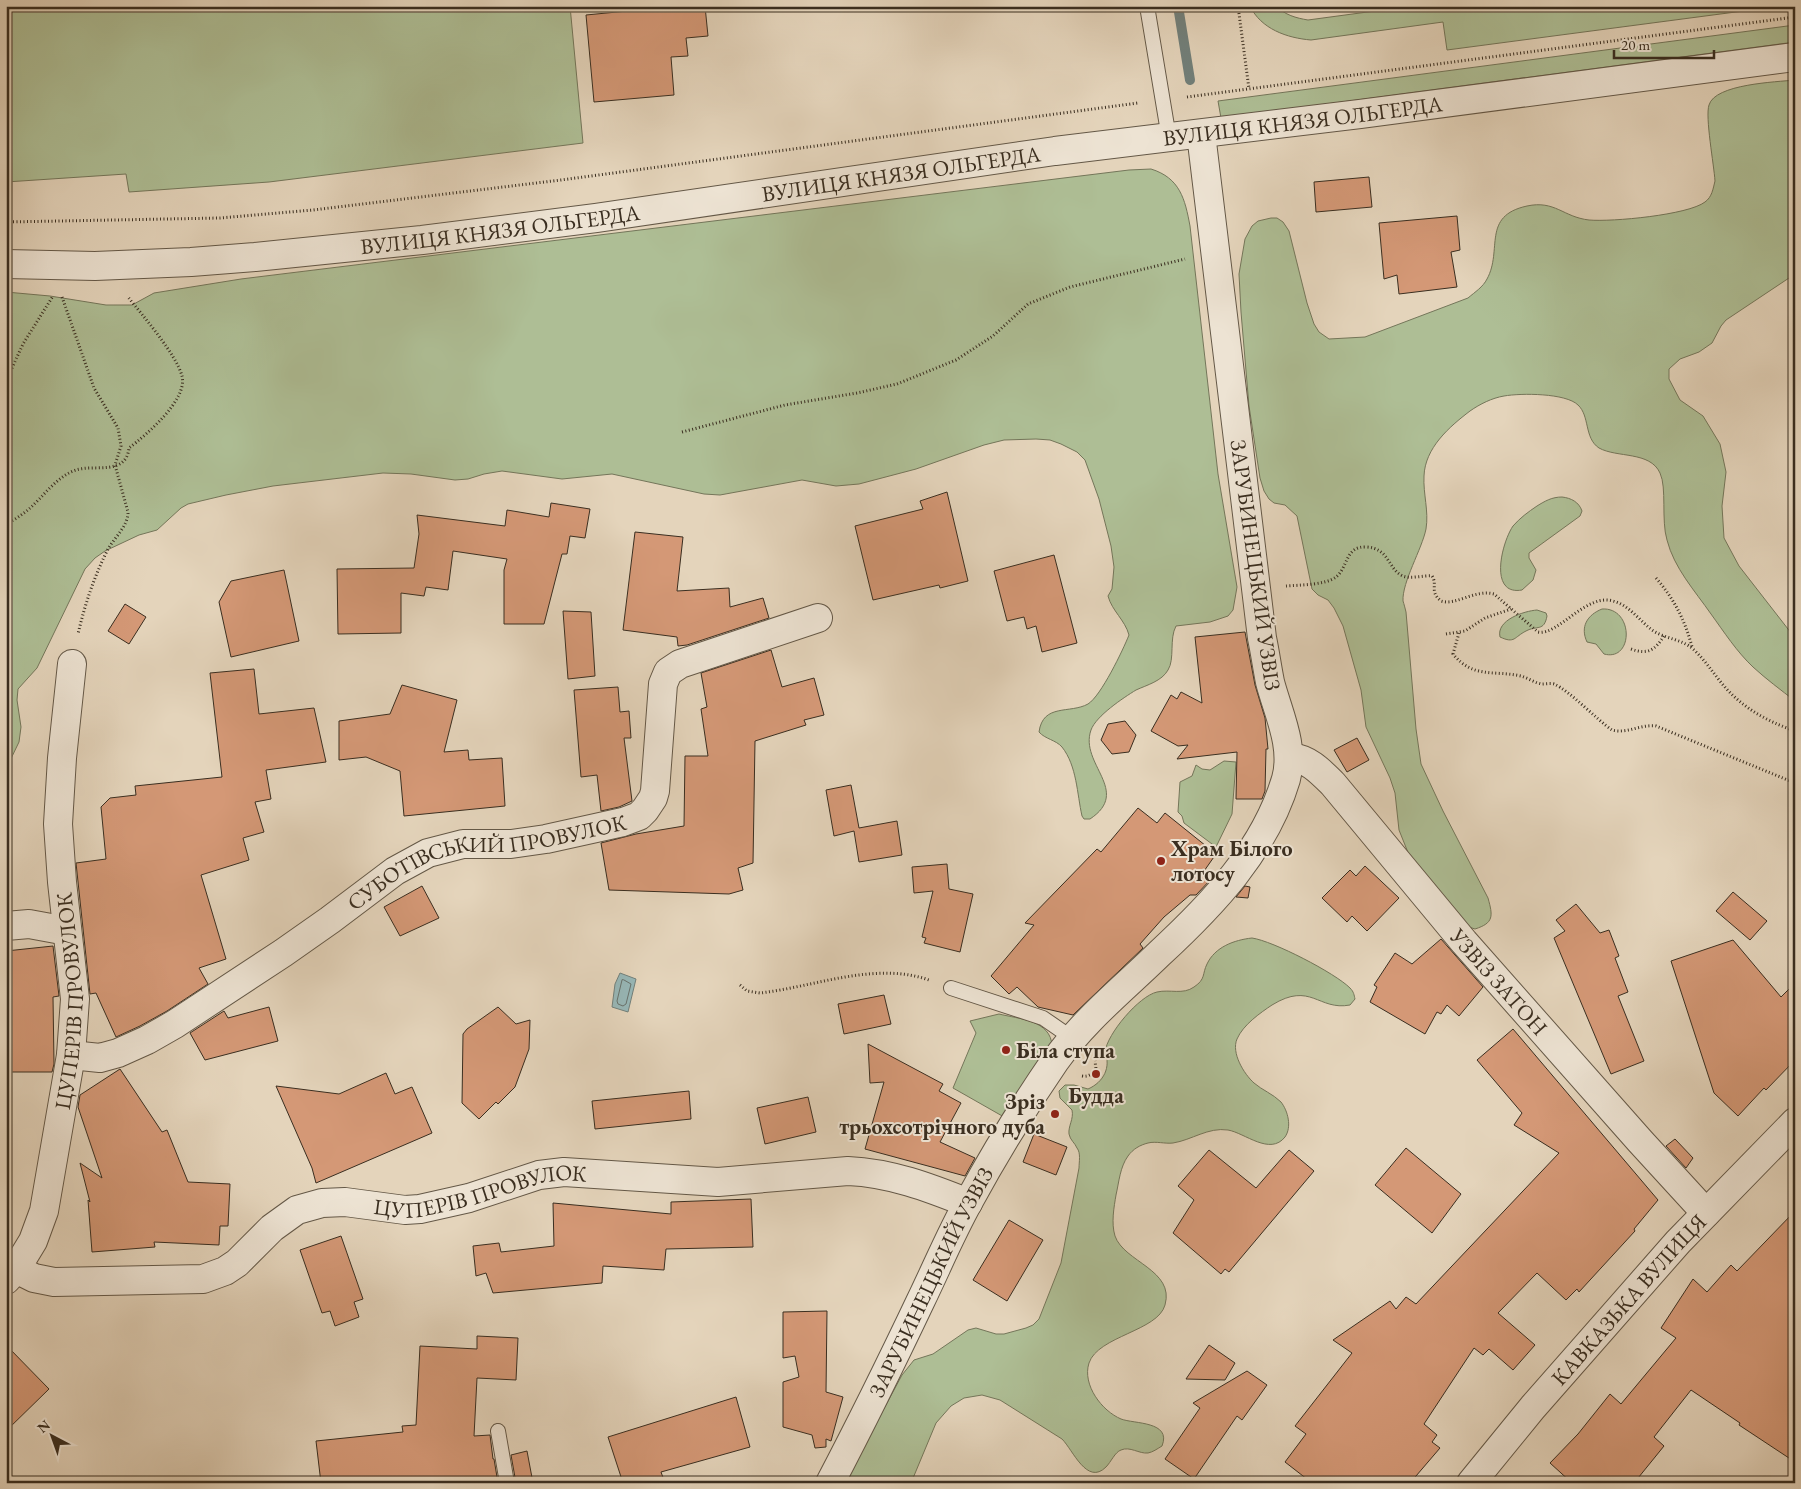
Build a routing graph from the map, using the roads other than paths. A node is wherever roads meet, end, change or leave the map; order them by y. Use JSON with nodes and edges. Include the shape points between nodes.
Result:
{"nodes":[{"id":1,"x":1147,"y":6,"type":"edge"},
{"id":2,"x":1795,"y":57,"type":"edge"},
{"id":3,"x":1201,"y":134,"type":"junction"},
{"id":4,"x":1170,"y":138,"type":"junction"},
{"id":5,"x":6,"y":264,"type":"edge"},
{"id":6,"x":818,"y":618,"type":"dead end"},
{"id":7,"x":72,"y":664,"type":"dead end"},
{"id":8,"x":1290,"y":756,"type":"junction"},
{"id":9,"x":6,"y":926,"type":"edge"},
{"id":10,"x":67,"y":930,"type":"junction"},
{"id":11,"x":951,"y":988,"type":"road end"},
{"id":12,"x":1072,"y":1038,"type":"junction"},
{"id":13,"x":71,"y":1055,"type":"junction"},
{"id":14,"x":1795,"y":1122,"type":"edge"},
{"id":15,"x":968,"y":1203,"type":"junction"},
{"id":16,"x":1706,"y":1213,"type":"junction"},
{"id":17,"x":11,"y":1274,"type":"edge"},
{"id":18,"x":498,"y":1431,"type":"dead end"},
{"id":19,"x":506,"y":1483,"type":"edge"},
{"id":20,"x":830,"y":1483,"type":"edge"},
{"id":21,"x":1470,"y":1483,"type":"edge"}],
"edges":[{"from":1,"to":4,"type":"lane"},
{"from":2,"to":3,"type":"street","name":"ВУЛИЦЯ КНЯЗЯ ОЛЬГЕРДА"},
{"from":3,"to":4,"type":"street","name":"ВУЛИЦЯ КНЯЗЯ ОЛЬГЕРДА"},
{"from":3,"to":8,"type":"street","name":"ЗАРУБИНЕЦЬКИЙ УЗВІЗ","via":[[1262,638]]},
{"from":4,"to":5,"type":"street","name":"ВУЛИЦЯ КНЯЗЯ ОЛЬГЕРДА","via":[[1055,151],[605,217],[412,241],[255,257],[95,266],[55,276]]},
{"from":6,"to":13,"type":"street","name":"СУБОТІВСЬКИЙ ПРОВУЛОК","via":[[680,664],[668,672],[663,684],[656,791],[639,816],[546,839],[511,844],[463,844],[428,853],[395,871],[283,953],[147,1040],[100,1058]]},
{"from":7,"to":10,"type":"street","name":"ЦУПЕРІВ ПРОВУЛОК","via":[[58,824]]},
{"from":8,"to":12,"type":"street","name":"ЗАРУБИНЕЦЬКИЙ УЗВІЗ","via":[[1275,810],[1235,875],[1192,922]]},
{"from":8,"to":16,"type":"street","name":"УЗВІЗ ЗАТОН","via":[[1315,766],[1333,784],[1464,942]]},
{"from":9,"to":10,"type":"street","via":[[30,924]]},
{"from":10,"to":13,"type":"street","name":"ЦУПЕРІВ ПРОВУЛОК","via":[[75,999]]},
{"from":11,"to":12,"type":"lane","via":[[1043,1018]]},
{"from":12,"to":15,"type":"street","name":"ЗАРУБИНЕЦЬКИЙ УЗВІЗ","via":[[1010,1128]]},
{"from":13,"to":17,"type":"street","name":"ЦУПЕРІВ ПРОВУЛОК","via":[[44,1211],[33,1241]]},
{"from":14,"to":16,"type":"street","name":"КАВКАЗЬКА ВУЛИЦЯ"},
{"from":15,"to":17,"type":"street","name":"ЦУПЕРІВ ПРОВУЛОК","via":[[904,1179],[863,1172],[718,1182],[618,1174],[551,1173],[420,1209],[333,1201],[310,1206],[284,1218],[237,1263],[203,1279],[54,1282]]},
{"from":15,"to":20,"type":"street","name":"ЗАРУБИНЕЦЬКИЙ УЗВІЗ"},
{"from":16,"to":21,"type":"street","name":"КАВКАЗЬКА ВУЛИЦЯ"},
{"from":18,"to":19,"type":"lane"}]}
